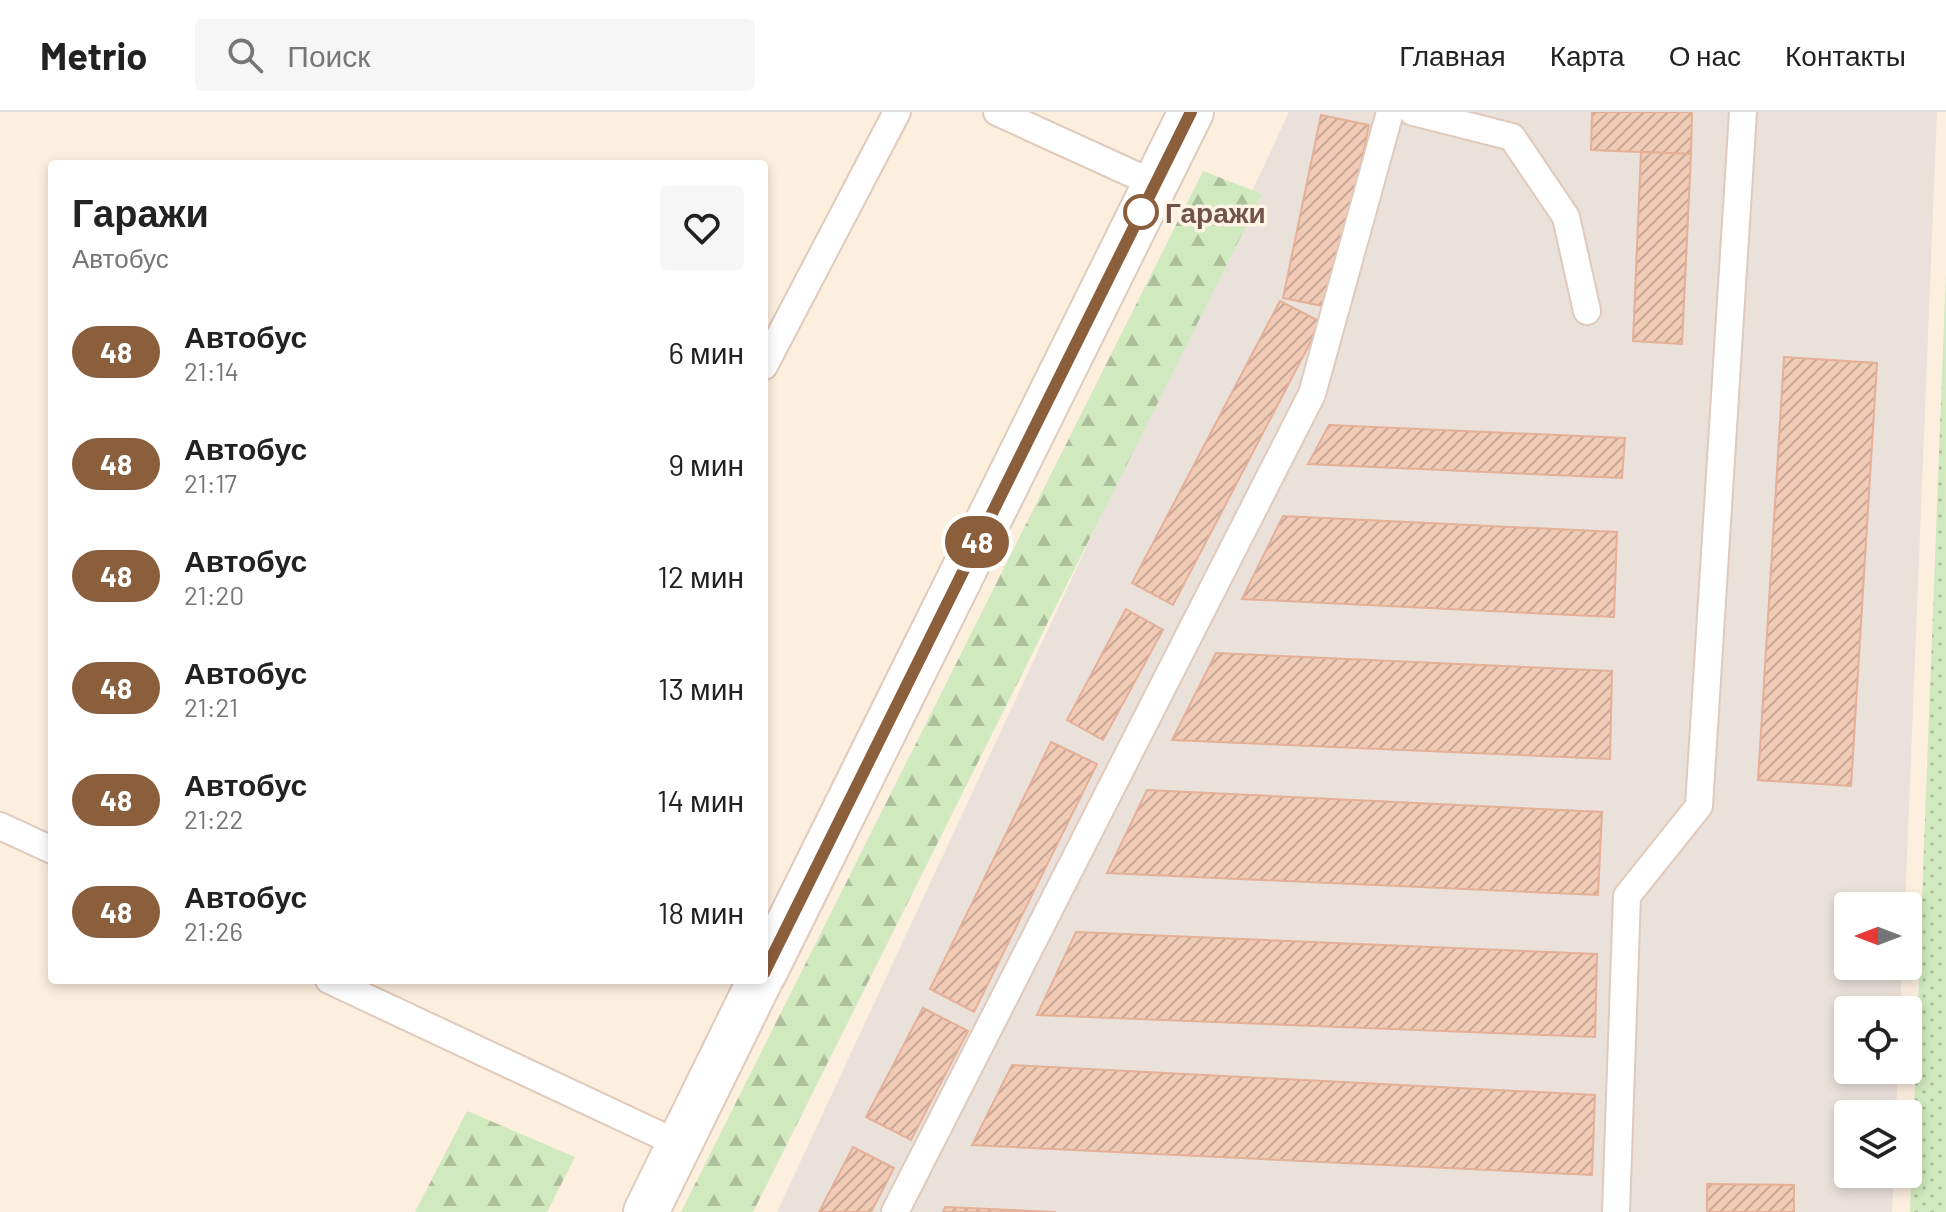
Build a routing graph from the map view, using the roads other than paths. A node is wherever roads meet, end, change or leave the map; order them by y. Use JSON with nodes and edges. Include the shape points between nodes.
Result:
{"nodes":[{"id":1,"x":897,"y":112,"type":"edge"},
{"id":2,"x":997,"y":112,"type":"edge"},
{"id":3,"x":1191,"y":112,"type":"edge"},
{"id":4,"x":1390,"y":112,"type":"edge"},
{"id":5,"x":1413,"y":112,"type":"edge"},
{"id":6,"x":1743,"y":112,"type":"edge"},
{"id":7,"x":1155,"y":184,"type":"junction"},
{"id":8,"x":1587,"y":311,"type":"dead end"},
{"id":9,"x":768,"y":358,"type":"edge"},
{"id":10,"x":0,"y":826,"type":"edge"},
{"id":11,"x":48,"y":848,"type":"edge"},
{"id":12,"x":768,"y":965,"type":"edge"},
{"id":13,"x":338,"y":984,"type":"edge"},
{"id":14,"x":758,"y":984,"type":"edge"},
{"id":15,"x":679,"y":1144,"type":"junction"},
{"id":16,"x":646,"y":1212,"type":"edge"},
{"id":17,"x":895,"y":1212,"type":"edge"},
{"id":18,"x":1616,"y":1212,"type":"edge"}],
"edges":[{"from":1,"to":9,"type":"lane"},
{"from":2,"to":7,"type":"lane"},
{"from":3,"to":7,"type":"street"},
{"from":4,"to":17,"type":"lane","via":[[1312,394]]},
{"from":5,"to":8,"type":"lane","via":[[1512,137],[1566,217]]},
{"from":6,"to":18,"type":"lane","via":[[1699,806],[1627,896]]},
{"from":7,"to":12,"type":"street"},
{"from":10,"to":11,"type":"lane"},
{"from":13,"to":15,"type":"lane"},
{"from":14,"to":15,"type":"street"},
{"from":15,"to":16,"type":"street"}]}
